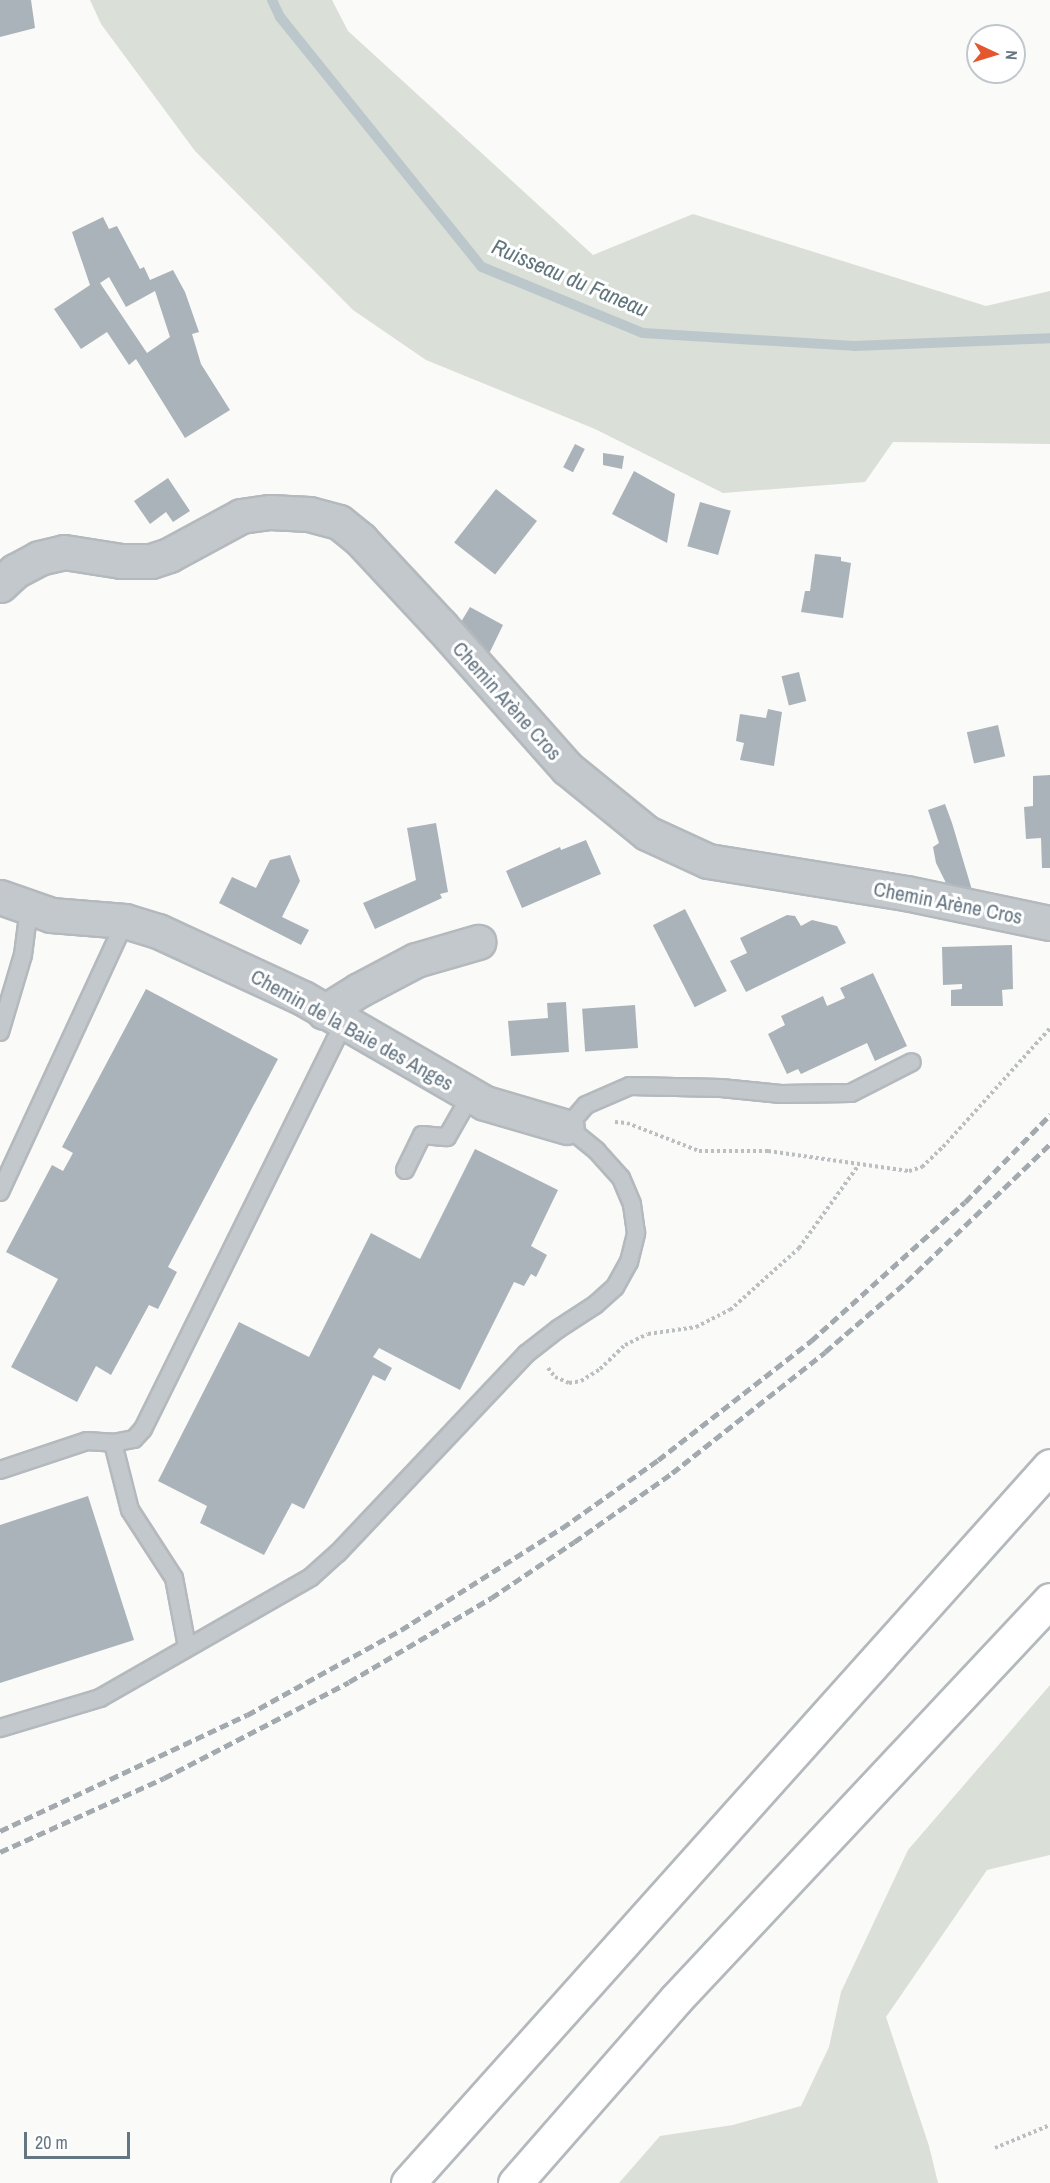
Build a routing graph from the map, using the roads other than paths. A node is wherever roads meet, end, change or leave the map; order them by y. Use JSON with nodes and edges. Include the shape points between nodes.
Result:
{"nodes":[{"id":1,"x":0,"y":585,"type":"edge"},
{"id":2,"x":15,"y":903,"type":"edge"},
{"id":3,"x":125,"y":921,"type":"junction"},
{"id":4,"x":1050,"y":923,"type":"edge"},
{"id":5,"x":478,"y":942,"type":"dead end"},
{"id":6,"x":334,"y":1018,"type":"junction"},
{"id":7,"x":0,"y":1032,"type":"edge"},
{"id":8,"x":912,"y":1062,"type":"dead end"},
{"id":9,"x":471,"y":1095,"type":"junction"},
{"id":10,"x":576,"y":1135,"type":"junction"},
{"id":11,"x":405,"y":1170,"type":"dead end"},
{"id":12,"x":0,"y":1192,"type":"edge"},
{"id":13,"x":112,"y":1443,"type":"junction"},
{"id":14,"x":1050,"y":1466,"type":"edge"},
{"id":15,"x":0,"y":1470,"type":"edge"},
{"id":16,"x":1050,"y":1600,"type":"edge"},
{"id":17,"x":187,"y":1647,"type":"junction"},
{"id":18,"x":0,"y":1728,"type":"edge"},
{"id":19,"x":408,"y":2183,"type":"edge"},
{"id":20,"x":515,"y":2183,"type":"edge"}],
"edges":[{"from":1,"to":4,"type":"street","name":"Chemin Arène Cros","via":[[39,558],[64,552],[121,561],[151,561],[242,516],[270,512],[309,514],[339,522],[361,540],[441,626],[567,768],[647,834],[708,861],[906,893]]},
{"from":2,"to":3,"type":"street","name":"Chemin de la Baie des Anges","via":[[51,915]]},
{"from":2,"to":7,"type":"lane","via":[[23,955]]},
{"from":3,"to":6,"type":"street","name":"Chemin de la Baie des Anges","via":[[158,931],[303,998]]},
{"from":3,"to":12,"type":"lane"},
{"from":5,"to":6,"type":"street","via":[[416,960],[359,990]]},
{"from":6,"to":9,"type":"street","name":"Chemin de la Baie des Anges"},
{"from":6,"to":13,"type":"lane","via":[[143,1429],[134,1439]]},
{"from":8,"to":10,"type":"lane","via":[[851,1093],[781,1094],[630,1086],[586,1105]]},
{"from":9,"to":10,"type":"street","name":"Chemin de la Baie des Anges"},
{"from":9,"to":11,"type":"lane","via":[[447,1137],[422,1135]]},
{"from":10,"to":17,"type":"lane","via":[[621,1178],[632,1204],[636,1233],[629,1262],[615,1287],[533,1348],[311,1577]]},
{"from":13,"to":15,"type":"lane","via":[[87,1441]]},
{"from":13,"to":17,"type":"lane","via":[[130,1510],[174,1578]]},
{"from":14,"to":19,"type":"highway"},
{"from":16,"to":20,"type":"highway","via":[[676,1999]]},
{"from":17,"to":18,"type":"lane","via":[[100,1698]]}]}
